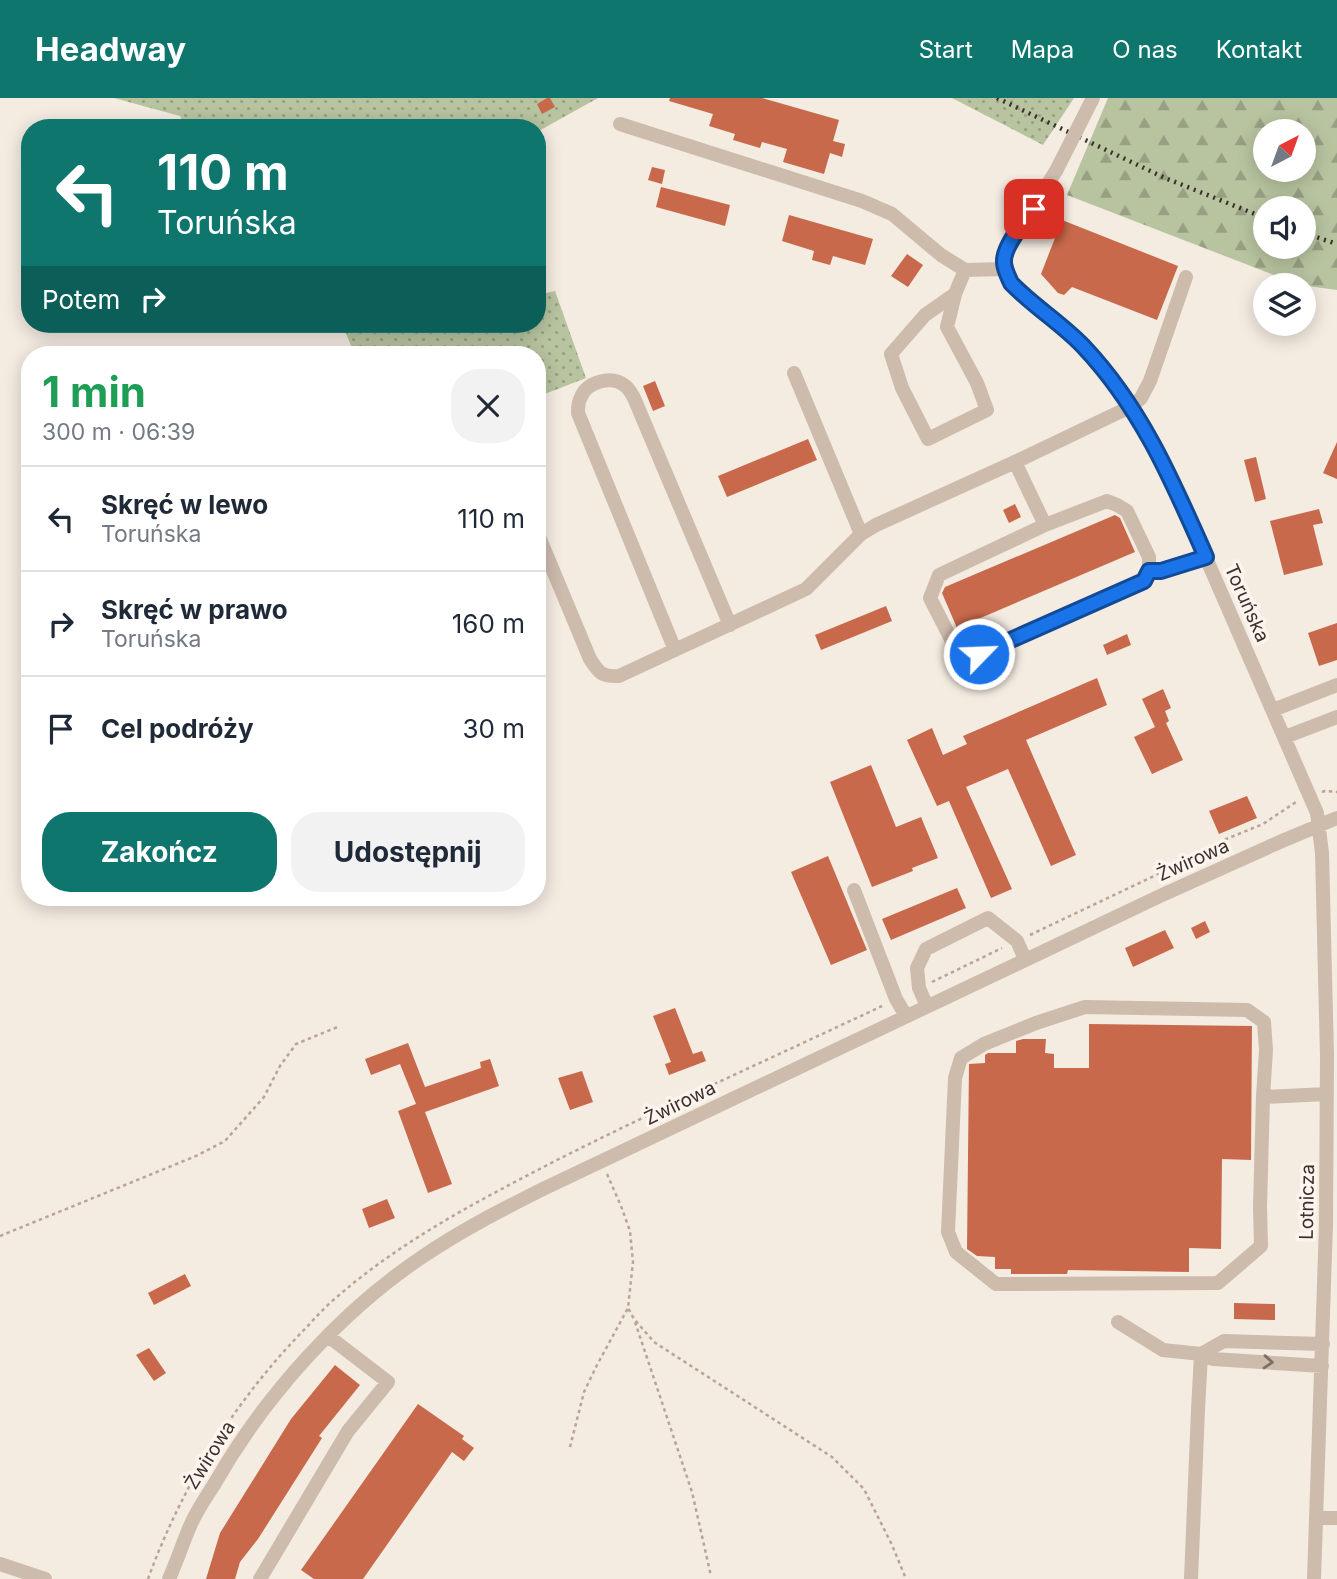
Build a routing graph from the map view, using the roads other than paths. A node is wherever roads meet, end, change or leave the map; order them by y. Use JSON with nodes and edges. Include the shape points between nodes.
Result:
{"nodes":[{"id":1,"x":1093,"y":98,"type":"edge"},
{"id":2,"x":620,"y":124,"type":"dead end"},
{"id":3,"x":1005,"y":269,"type":"junction"},
{"id":4,"x":965,"y":270,"type":"junction"},
{"id":5,"x":1186,"y":277,"type":"dead end"},
{"id":6,"x":955,"y":294,"type":"junction"},
{"id":7,"x":794,"y":373,"type":"dead end"},
{"id":8,"x":1132,"y":406,"type":"junction"},
{"id":9,"x":1015,"y":461,"type":"junction"},
{"id":10,"x":1045,"y":525,"type":"junction"},
{"id":11,"x":861,"y":534,"type":"junction"},
{"id":12,"x":546,"y":554,"type":"edge"},
{"id":13,"x":1206,"y":557,"type":"junction"},
{"id":14,"x":1149,"y":571,"type":"junction"},
{"id":15,"x":730,"y":625,"type":"junction"},
{"id":16,"x":675,"y":650,"type":"junction"},
{"id":17,"x":1337,"y":685,"type":"edge"},
{"id":18,"x":1273,"y":710,"type":"junction"},
{"id":19,"x":1337,"y":717,"type":"edge"},
{"id":20,"x":1284,"y":737,"type":"junction"},
{"id":21,"x":1337,"y":818,"type":"edge"},
{"id":22,"x":1320,"y":825,"type":"junction"},
{"id":23,"x":854,"y":890,"type":"dead end"},
{"id":24,"x":1025,"y":959,"type":"junction"},
{"id":25,"x":926,"y":1006,"type":"junction"},
{"id":26,"x":906,"y":1016,"type":"junction"},
{"id":27,"x":1327,"y":1094,"type":"junction"},
{"id":28,"x":1264,"y":1097,"type":"junction"},
{"id":29,"x":1332,"y":1226,"type":"edge"},
{"id":30,"x":1118,"y":1322,"type":"dead end"},
{"id":31,"x":328,"y":1336,"type":"junction"},
{"id":32,"x":1323,"y":1343,"type":"junction"},
{"id":33,"x":1207,"y":1357,"type":"junction"},
{"id":34,"x":1322,"y":1366,"type":"junction"},
{"id":35,"x":1317,"y":1518,"type":"junction"},
{"id":36,"x":1337,"y":1518,"type":"edge"},
{"id":37,"x":0,"y":1564,"type":"edge"},
{"id":38,"x":45,"y":1579,"type":"edge"},
{"id":39,"x":169,"y":1579,"type":"edge"},
{"id":40,"x":260,"y":1579,"type":"edge"},
{"id":41,"x":1191,"y":1579,"type":"edge"},
{"id":42,"x":1314,"y":1579,"type":"edge"}],
"edges":[{"from":1,"to":3,"type":"street","bridge":true,"via":[[1056,172],[1006,250]]},
{"from":2,"to":4,"type":"street","via":[[862,201],[892,214]]},
{"from":3,"to":4,"type":"street"},
{"from":3,"to":8,"type":"street","name":"Toruńska","via":[[1019,291],[1084,346]]},
{"from":4,"to":6,"type":"street"},
{"from":5,"to":8,"type":"street","via":[[1150,381]]},
{"from":6,"to":6,"type":"street","via":[[947,327],[987,410],[928,439],[891,354],[925,315]]},
{"from":7,"to":11,"type":"street"},
{"from":8,"to":9,"type":"street"},
{"from":8,"to":13,"type":"street","name":"Toruńska","via":[[1170,475]]},
{"from":9,"to":10,"type":"street"},
{"from":9,"to":11,"type":"street"},
{"from":10,"to":14,"type":"street","via":[[1107,501],[1117,505],[1127,511],[1149,557]]},
{"from":10,"to":14,"type":"street","via":[[939,575],[930,598],[954,645],[979,654],[1144,581]]},
{"from":11,"to":15,"type":"street","via":[[806,589]]},
{"from":12,"to":16,"type":"street","via":[[598,671],[619,676]]},
{"from":13,"to":14,"type":"street"},
{"from":13,"to":18,"type":"street","name":"Toruńska"},
{"from":15,"to":16,"type":"street"},
{"from":15,"to":16,"type":"street","via":[[627,386],[606,380],[588,387],[579,401],[578,414]]},
{"from":17,"to":18,"type":"street"},
{"from":18,"to":20,"type":"street","name":"Toruńska"},
{"from":19,"to":20,"type":"street"},
{"from":20,"to":22,"type":"street","name":"Toruńska"},
{"from":21,"to":22,"type":"street","name":"Żwirowa"},
{"from":22,"to":24,"type":"street","name":"Żwirowa"},
{"from":22,"to":27,"type":"street","name":"Lotnicza"},
{"from":23,"to":26,"type":"street"},
{"from":24,"to":25,"type":"street","name":"Żwirowa"},
{"from":24,"to":25,"type":"street","via":[[1017,941],[988,918],[926,949],[916,968]]},
{"from":25,"to":26,"type":"street","name":"Żwirowa"},
{"from":26,"to":31,"type":"street","name":"Żwirowa","via":[[480,1220],[420,1258]]},
{"from":27,"to":28,"type":"street"},
{"from":27,"to":29,"type":"street","name":"Lotnicza"},
{"from":28,"to":28,"type":"street","via":[[1261,1247],[1218,1283],[996,1284],[956,1252],[948,1232],[954,1078],[961,1058],[984,1044],[1085,1007],[1247,1010],[1264,1022]]},
{"from":29,"to":32,"type":"street","name":"Lotnicza"},
{"from":30,"to":33,"type":"street","via":[[1163,1350]]},
{"from":31,"to":39,"type":"street","name":"Żwirowa","via":[[268,1403],[227,1461],[192,1522]]},
{"from":31,"to":40,"type":"street","via":[[388,1382],[348,1431]]},
{"from":32,"to":33,"type":"street","via":[[1224,1341]]},
{"from":32,"to":34,"type":"street","name":"Lotnicza"},
{"from":33,"to":34,"type":"street","one_way":true},
{"from":33,"to":41,"type":"street","via":[[1198,1410]]},
{"from":34,"to":35,"type":"street","name":"Lotnicza"},
{"from":35,"to":36,"type":"street"},
{"from":35,"to":42,"type":"street","name":"Lotnicza"},
{"from":37,"to":38,"type":"street"}]}
